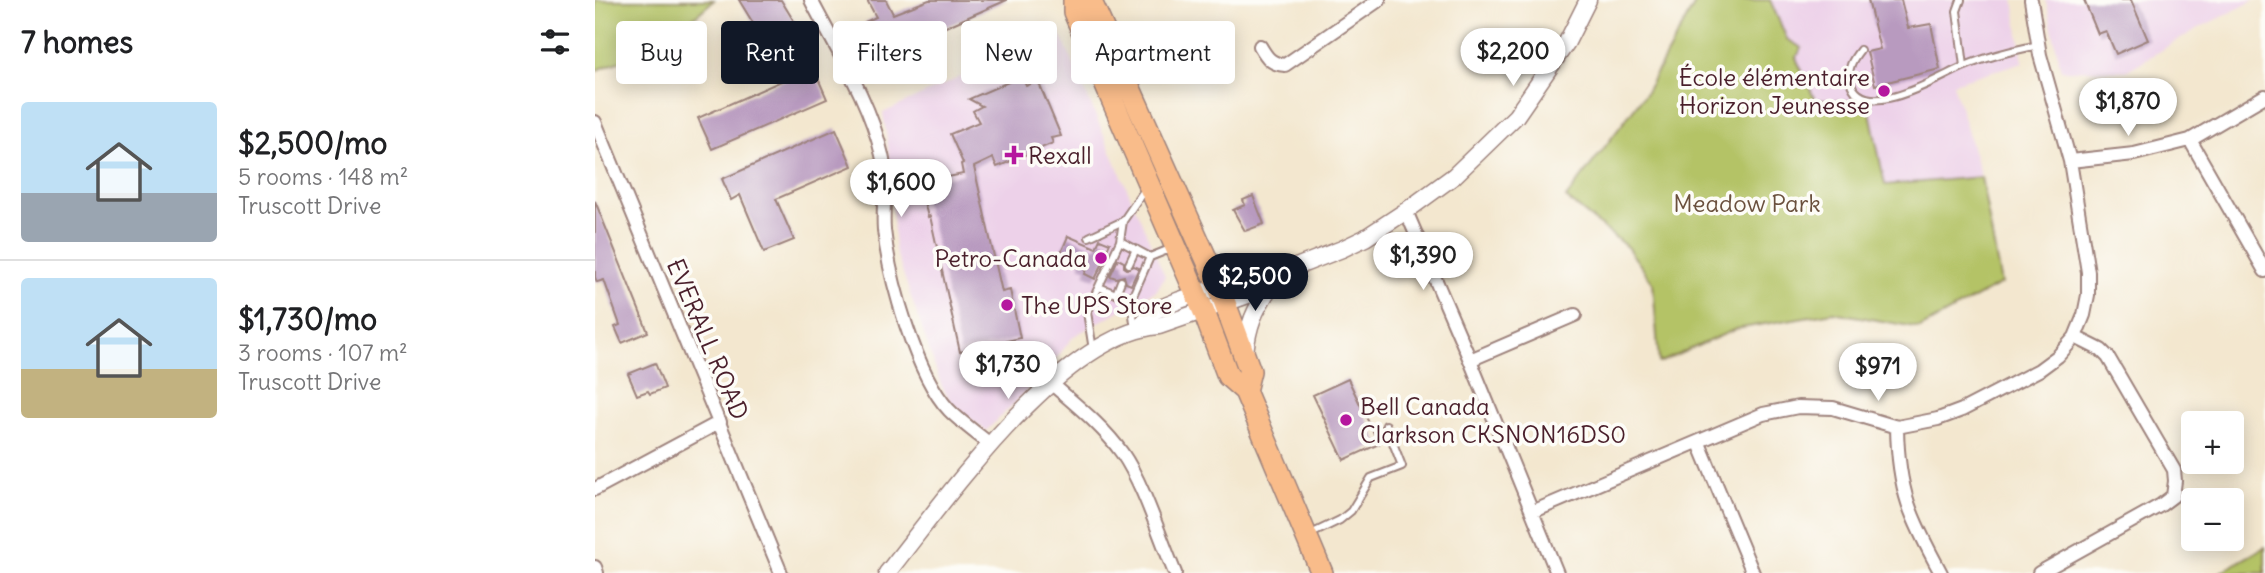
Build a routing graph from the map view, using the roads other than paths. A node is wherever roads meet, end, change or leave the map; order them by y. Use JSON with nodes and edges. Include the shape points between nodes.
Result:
{"nodes":[{"id":1,"x":811,"y":0,"type":"edge"},
{"id":2,"x":1074,"y":0,"type":"edge"},
{"id":3,"x":1085,"y":0,"type":"edge"},
{"id":4,"x":1379,"y":0,"type":"edge"},
{"id":5,"x":1588,"y":0,"type":"edge"},
{"id":6,"x":1961,"y":0,"type":"edge"},
{"id":7,"x":2031,"y":0,"type":"edge"},
{"id":8,"x":2039,"y":45,"type":"junction"},
{"id":9,"x":1260,"y":46,"type":"dead end"},
{"id":10,"x":1860,"y":50,"type":"dead end"},
{"id":11,"x":1964,"y":66,"type":"junction"},
{"id":12,"x":2265,"y":96,"type":"edge"},
{"id":13,"x":595,"y":122,"type":"edge"},
{"id":14,"x":2190,"y":140,"type":"junction"},
{"id":15,"x":2070,"y":161,"type":"junction"},
{"id":16,"x":1148,"y":185,"type":"junction"},
{"id":17,"x":1406,"y":211,"type":"junction"},
{"id":18,"x":1123,"y":220,"type":"junction"},
{"id":19,"x":1089,"y":237,"type":"dead end"},
{"id":20,"x":1120,"y":241,"type":"junction"},
{"id":21,"x":1136,"y":249,"type":"junction"},
{"id":22,"x":1177,"y":252,"type":"junction"},
{"id":23,"x":1150,"y":257,"type":"junction"},
{"id":24,"x":1129,"y":264,"type":"dead end"},
{"id":25,"x":2265,"y":271,"type":"edge"},
{"id":26,"x":1283,"y":272,"type":"junction"},
{"id":27,"x":1121,"y":281,"type":"dead end"},
{"id":28,"x":1099,"y":287,"type":"junction"},
{"id":29,"x":1271,"y":287,"type":"junction"},
{"id":30,"x":1116,"y":294,"type":"junction"},
{"id":31,"x":1222,"y":295,"type":"junction"},
{"id":32,"x":1131,"y":300,"type":"junction"},
{"id":33,"x":1200,"y":303,"type":"junction"},
{"id":34,"x":1575,"y":315,"type":"dead end"},
{"id":35,"x":1137,"y":329,"type":"junction"},
{"id":36,"x":2075,"y":337,"type":"junction"},
{"id":37,"x":1093,"y":350,"type":"junction"},
{"id":38,"x":1020,"y":355,"type":"dead end"},
{"id":39,"x":1245,"y":356,"type":"junction"},
{"id":40,"x":1470,"y":360,"type":"junction"},
{"id":41,"x":1052,"y":384,"type":"junction"},
{"id":42,"x":1245,"y":391,"type":"junction"},
{"id":43,"x":720,"y":422,"type":"junction"},
{"id":44,"x":1386,"y":425,"type":"dead end"},
{"id":45,"x":1897,"y":427,"type":"junction"},
{"id":46,"x":1699,"y":443,"type":"junction"},
{"id":47,"x":990,"y":444,"type":"junction"},
{"id":48,"x":595,"y":489,"type":"edge"},
{"id":49,"x":1532,"y":512,"type":"junction"},
{"id":50,"x":1306,"y":536,"type":"junction"},
{"id":51,"x":595,"y":567,"type":"edge"},
{"id":52,"x":597,"y":573,"type":"edge"},
{"id":53,"x":781,"y":573,"type":"edge"},
{"id":54,"x":887,"y":573,"type":"edge"},
{"id":55,"x":1175,"y":573,"type":"edge"},
{"id":56,"x":1322,"y":573,"type":"edge"},
{"id":57,"x":1557,"y":573,"type":"edge"},
{"id":58,"x":1753,"y":573,"type":"edge"},
{"id":59,"x":1941,"y":573,"type":"edge"},
{"id":60,"x":2039,"y":573,"type":"edge"}],
"edges":[{"from":1,"to":47,"type":"street","via":[[873,121],[883,160],[888,260],[921,363],[947,408]]},
{"from":2,"to":16,"type":"main road","via":[[1073,12]]},
{"from":3,"to":31,"type":"main road","via":[[1093,6]]},
{"from":4,"to":9,"type":"street","via":[[1285,65],[1268,59]]},
{"from":5,"to":17,"type":"street","via":[[1567,42],[1516,116],[1454,176]]},
{"from":6,"to":11,"type":"lane","via":[[1957,11]]},
{"from":7,"to":8,"type":"street"},
{"from":8,"to":11,"type":"lane"},
{"from":8,"to":15,"type":"street"},
{"from":10,"to":11,"type":"lane","via":[[1849,69],[1850,82],[1861,95],[1874,99],[1926,86]]},
{"from":12,"to":14,"type":"street"},
{"from":13,"to":43,"type":"street","name":"EVERALL ROAD"},
{"from":14,"to":15,"type":"street","via":[[2134,154]]},
{"from":14,"to":25,"type":"street"},
{"from":15,"to":36,"type":"street","via":[[2088,272],[2088,295]]},
{"from":16,"to":18,"type":"lane"},
{"from":16,"to":22,"type":"main road"},
{"from":17,"to":26,"type":"street","via":[[1353,243]]},
{"from":17,"to":40,"type":"street"},
{"from":18,"to":19,"type":"lane"},
{"from":18,"to":20,"type":"lane"},
{"from":20,"to":21,"type":"lane"},
{"from":20,"to":28,"type":"lane"},
{"from":21,"to":23,"type":"lane"},
{"from":21,"to":24,"type":"lane"},
{"from":22,"to":23,"type":"lane"},
{"from":22,"to":33,"type":"main road"},
{"from":23,"to":32,"type":"lane"},
{"from":26,"to":29,"type":"street"},
{"from":26,"to":31,"type":"street","via":[[1261,272]]},
{"from":27,"to":30,"type":"lane"},
{"from":28,"to":30,"type":"lane"},
{"from":28,"to":37,"type":"lane","via":[[1087,312]]},
{"from":29,"to":31,"type":"street"},
{"from":29,"to":39,"type":"street","via":[[1255,309]]},
{"from":30,"to":32,"type":"lane"},
{"from":31,"to":33,"type":"street"},
{"from":31,"to":39,"type":"main road"},
{"from":32,"to":35,"type":"lane"},
{"from":33,"to":35,"type":"street","via":[[1159,327]]},
{"from":33,"to":42,"type":"main road","via":[[1228,376]]},
{"from":34,"to":40,"type":"street"},
{"from":35,"to":37,"type":"street"},
{"from":36,"to":45,"type":"street","via":[[2039,370],[1962,411]]},
{"from":36,"to":60,"type":"street","via":[[2108,357],[2173,470],[2173,496]]},
{"from":37,"to":41,"type":"street"},
{"from":38,"to":41,"type":"lane"},
{"from":39,"to":42,"type":"main road","via":[[1250,371]]},
{"from":40,"to":49,"type":"street"},
{"from":41,"to":47,"type":"street"},
{"from":41,"to":55,"type":"street","via":[[1123,455]]},
{"from":42,"to":50,"type":"main road"},
{"from":43,"to":48,"type":"street"},
{"from":43,"to":53,"type":"street","name":"EVERALL ROAD"},
{"from":44,"to":50,"type":"lane","via":[[1402,466],[1371,478],[1351,511]]},
{"from":45,"to":46,"type":"street","via":[[1833,408],[1798,407],[1763,414]]},
{"from":45,"to":59,"type":"street","via":[[1897,463],[1907,505]]},
{"from":46,"to":49,"type":"street"},
{"from":46,"to":58,"type":"street"},
{"from":47,"to":54,"type":"street"},
{"from":49,"to":57,"type":"street"},
{"from":50,"to":56,"type":"main road"},
{"from":51,"to":52,"type":"street"}]}
